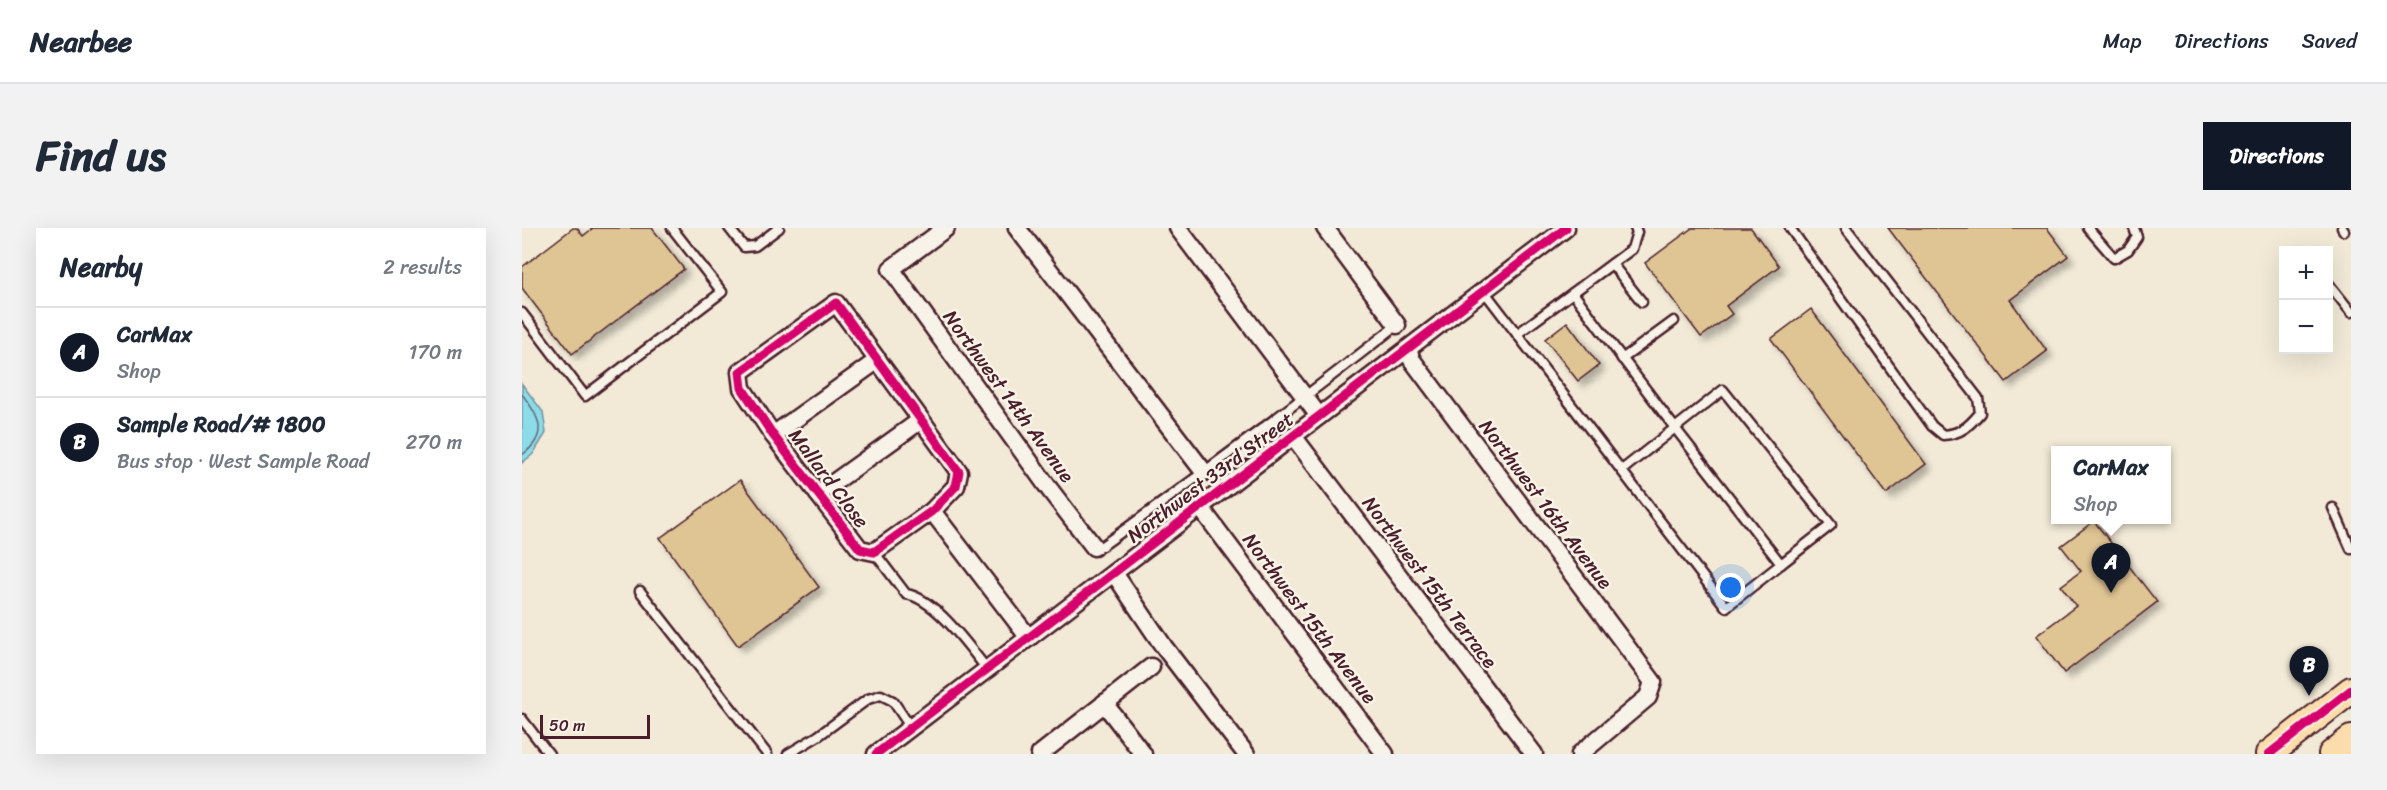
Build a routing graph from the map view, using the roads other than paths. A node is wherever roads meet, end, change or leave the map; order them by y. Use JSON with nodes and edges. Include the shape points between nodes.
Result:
{"nodes":[{"id":1,"x":672,"y":228,"type":"edge"},
{"id":2,"x":729,"y":228,"type":"edge"},
{"id":3,"x":779,"y":228,"type":"edge"},
{"id":4,"x":946,"y":228,"type":"edge"},
{"id":5,"x":1017,"y":228,"type":"edge"},
{"id":6,"x":1178,"y":228,"type":"edge"},
{"id":7,"x":1325,"y":228,"type":"edge"},
{"id":8,"x":1537,"y":228,"type":"edge"},
{"id":9,"x":1566,"y":228,"type":"edge"},
{"id":10,"x":1635,"y":228,"type":"edge"},
{"id":11,"x":1790,"y":228,"type":"edge"},
{"id":12,"x":1845,"y":228,"type":"edge"},
{"id":13,"x":2088,"y":228,"type":"edge"},
{"id":14,"x":2134,"y":228,"type":"edge"},
{"id":15,"x":1548,"y":242,"type":"junction"},
{"id":16,"x":1612,"y":264,"type":"junction"},
{"id":17,"x":2333,"y":289,"type":"edge"},
{"id":18,"x":1484,"y":291,"type":"junction"},
{"id":19,"x":1573,"y":293,"type":"junction"},
{"id":20,"x":1642,"y":302,"type":"dead end"},
{"id":21,"x":2351,"y":312,"type":"edge"},
{"id":22,"x":522,"y":313,"type":"edge"},
{"id":23,"x":1674,"y":321,"type":"dead end"},
{"id":24,"x":1398,"y":325,"type":"joint"},
{"id":25,"x":1517,"y":334,"type":"junction"},
{"id":26,"x":1408,"y":349,"type":"junction"},
{"id":27,"x":1622,"y":359,"type":"junction"},
{"id":28,"x":878,"y":360,"type":"junction"},
{"id":29,"x":1305,"y":398,"type":"junction"},
{"id":30,"x":1318,"y":416,"type":"junction"},
{"id":31,"x":921,"y":420,"type":"junction"},
{"id":32,"x":1675,"y":428,"type":"junction"},
{"id":33,"x":773,"y":435,"type":"junction"},
{"id":34,"x":1293,"y":436,"type":"junction"},
{"id":35,"x":1622,"y":470,"type":"junction"},
{"id":36,"x":1204,"y":472,"type":"junction"},
{"id":37,"x":818,"y":494,"type":"junction"},
{"id":38,"x":1200,"y":507,"type":"junction"},
{"id":39,"x":2333,"y":508,"type":"dead end"},
{"id":40,"x":932,"y":511,"type":"junction"},
{"id":41,"x":1094,"y":547,"type":"joint"},
{"id":42,"x":2351,"y":549,"type":"edge"},
{"id":43,"x":874,"y":552,"type":"junction"},
{"id":44,"x":1782,"y":564,"type":"junction"},
{"id":45,"x":1114,"y":573,"type":"junction"},
{"id":46,"x":640,"y":591,"type":"dead end"},
{"id":47,"x":1029,"y":638,"type":"junction"},
{"id":48,"x":1151,"y":667,"type":"dead end"},
{"id":49,"x":987,"y":669,"type":"junction"},
{"id":50,"x":2351,"y":690,"type":"edge"},
{"id":51,"x":1104,"y":703,"type":"junction"},
{"id":52,"x":522,"y":719,"type":"edge"},
{"id":53,"x":911,"y":728,"type":"junction"},
{"id":54,"x":2351,"y":740,"type":"edge"},
{"id":55,"x":549,"y":754,"type":"edge"},
{"id":56,"x":767,"y":754,"type":"edge"},
{"id":57,"x":788,"y":754,"type":"edge"},
{"id":58,"x":876,"y":754,"type":"edge"},
{"id":59,"x":1040,"y":754,"type":"edge"},
{"id":60,"x":1143,"y":754,"type":"edge"},
{"id":61,"x":1246,"y":754,"type":"edge"},
{"id":62,"x":1385,"y":754,"type":"edge"},
{"id":63,"x":1534,"y":754,"type":"edge"},
{"id":64,"x":1580,"y":754,"type":"edge"},
{"id":65,"x":2269,"y":754,"type":"edge"},
{"id":66,"x":2332,"y":754,"type":"edge"}],
"edges":[{"from":1,"to":22,"type":"lane","via":[[722,292],[585,396]]},
{"from":2,"to":3,"type":"lane","via":[[744,247],[755,246]]},
{"from":4,"to":41,"type":"street","name":"Northwest 14th Avenue","via":[[891,269]]},
{"from":5,"to":36,"type":"street"},
{"from":6,"to":29,"type":"street"},
{"from":7,"to":24,"type":"street"},
{"from":8,"to":15,"type":"street"},
{"from":9,"to":15,"type":"street","name":"Northwest 33rd Street"},
{"from":10,"to":16,"type":"lane","via":[[1632,249]]},
{"from":11,"to":12,"type":"lane","via":[[1932,426],[1943,435],[1969,427],[1980,412],[1978,398]]},
{"from":13,"to":14,"type":"lane","via":[[2114,258],[2128,250],[2137,237]]},
{"from":15,"to":18,"type":"street","name":"Northwest 33rd Street"},
{"from":16,"to":19,"type":"lane"},
{"from":16,"to":20,"type":"lane"},
{"from":17,"to":21,"type":"lane"},
{"from":18,"to":25,"type":"lane"},
{"from":18,"to":26,"type":"street","name":"Northwest 33rd Street"},
{"from":19,"to":25,"type":"lane"},
{"from":19,"to":27,"type":"lane"},
{"from":23,"to":27,"type":"lane"},
{"from":24,"to":29,"type":"lane"},
{"from":25,"to":35,"type":"lane"},
{"from":26,"to":30,"type":"street","name":"Northwest 33rd Street"},
{"from":26,"to":64,"type":"street","name":"Northwest 16th Avenue","via":[[1412,360],[1653,682],[1648,697]]},
{"from":27,"to":32,"type":"lane"},
{"from":28,"to":31,"type":"street","name":"Mallard Close"},
{"from":28,"to":33,"type":"street"},
{"from":28,"to":33,"type":"street","name":"Mallard Close","via":[[836,303],[740,372],[741,388]]},
{"from":29,"to":30,"type":"street"},
{"from":29,"to":36,"type":"lane"},
{"from":30,"to":34,"type":"street","name":"Northwest 33rd Street"},
{"from":31,"to":37,"type":"street"},
{"from":31,"to":40,"type":"street","name":"Mallard Close","via":[[959,472],[956,486]]},
{"from":32,"to":35,"type":"lane"},
{"from":32,"to":44,"type":"lane"},
{"from":32,"to":44,"type":"lane","via":[[1723,390],[1831,525]]},
{"from":33,"to":37,"type":"street","name":"Mallard Close"},
{"from":34,"to":38,"type":"street","name":"Northwest 33rd Street"},
{"from":34,"to":63,"type":"street","name":"Northwest 15th Terrace"},
{"from":35,"to":44,"type":"lane","via":[[1726,606]]},
{"from":36,"to":41,"type":"lane","via":[[1102,546]]},
{"from":37,"to":43,"type":"street","name":"Mallard Close","via":[[860,549]]},
{"from":38,"to":45,"type":"street","name":"Northwest 33rd Street"},
{"from":38,"to":62,"type":"street","name":"Northwest 15th Avenue"},
{"from":39,"to":42,"type":"lane"},
{"from":40,"to":43,"type":"street","name":"Mallard Close"},
{"from":40,"to":47,"type":"street"},
{"from":43,"to":49,"type":"lane","via":[[906,594],[918,596],[941,615]]},
{"from":45,"to":47,"type":"street","name":"Northwest 33rd Street"},
{"from":45,"to":61,"type":"street"},
{"from":46,"to":56,"type":"lane"},
{"from":47,"to":49,"type":"street","name":"Northwest 33rd Street"},
{"from":48,"to":51,"type":"street"},
{"from":49,"to":53,"type":"street","name":"Northwest 33rd Street"},
{"from":50,"to":65,"type":"main road"},
{"from":51,"to":59,"type":"street"},
{"from":51,"to":60,"type":"street"},
{"from":52,"to":55,"type":"lane"},
{"from":53,"to":57,"type":"lane","via":[[893,701],[881,695],[868,699]]},
{"from":53,"to":58,"type":"street","name":"Northwest 33rd Street"},
{"from":54,"to":66,"type":"main road"}]}
